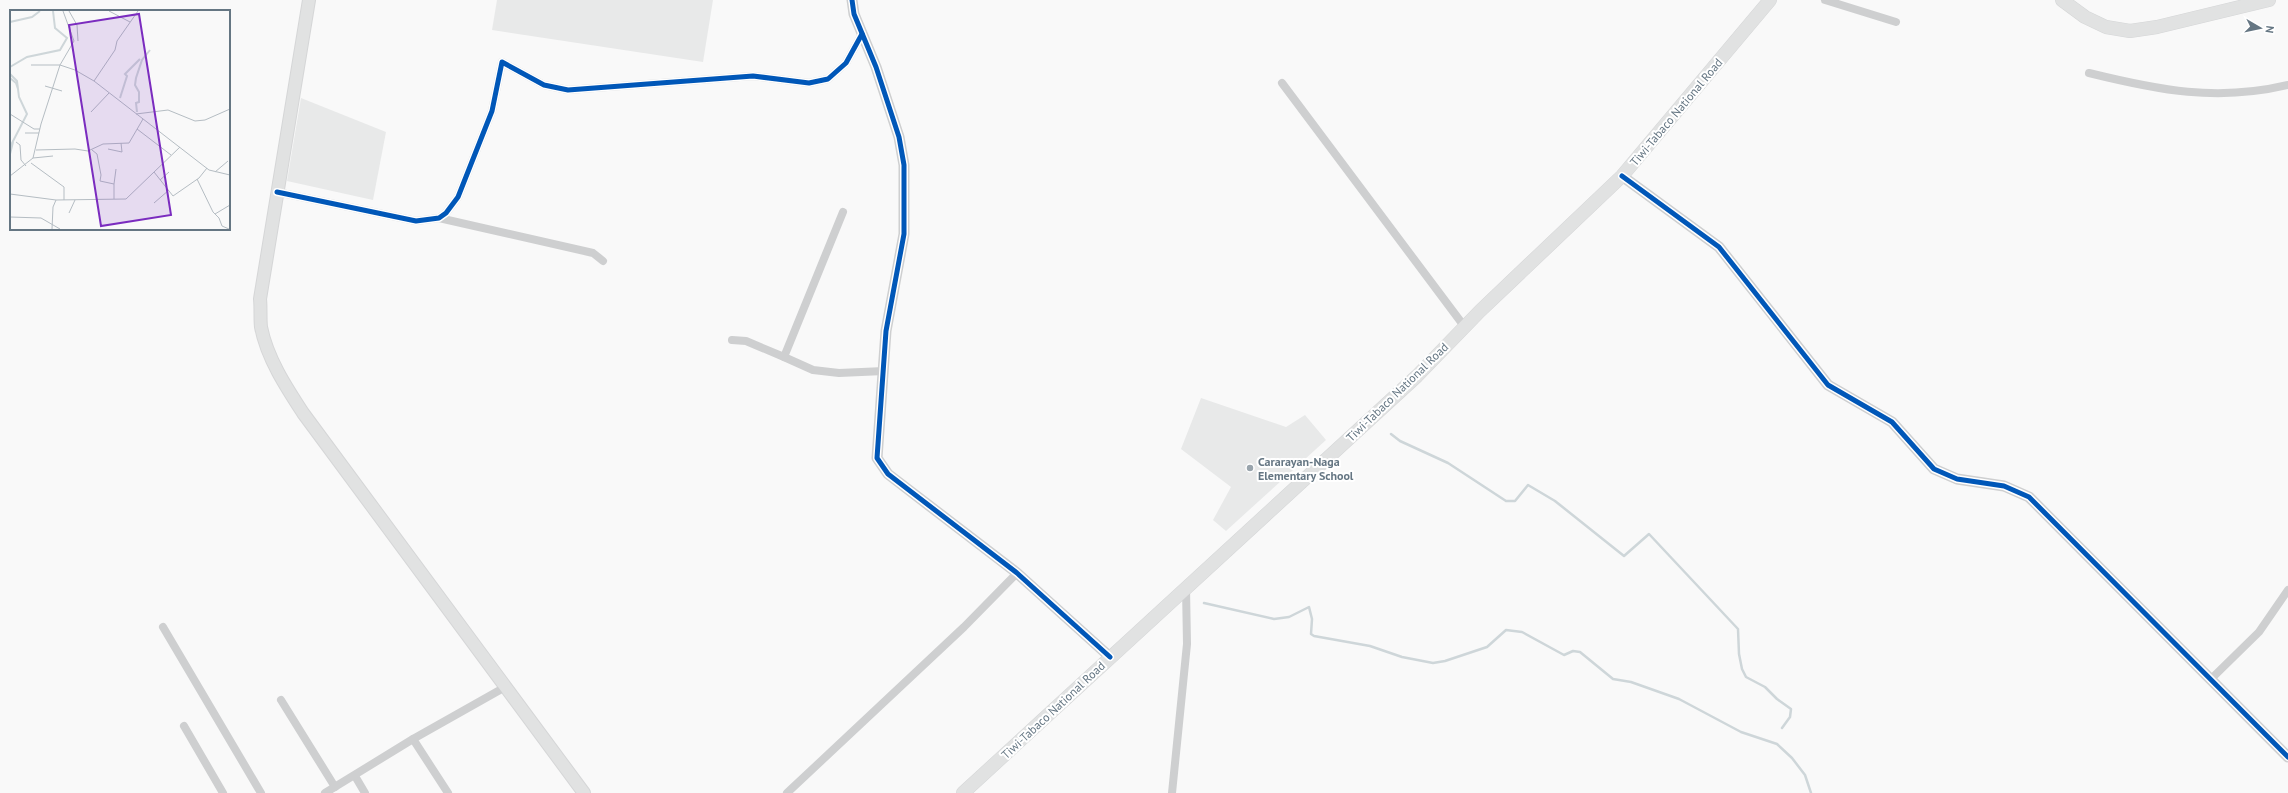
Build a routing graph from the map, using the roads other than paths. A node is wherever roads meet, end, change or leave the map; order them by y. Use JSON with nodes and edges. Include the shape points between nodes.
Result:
{"nodes":[{"id":1,"x":309,"y":0,"type":"edge"},
{"id":2,"x":852,"y":0,"type":"edge"},
{"id":3,"x":1770,"y":0,"type":"edge"},
{"id":4,"x":1825,"y":0,"type":"edge"},
{"id":5,"x":2062,"y":0,"type":"edge"},
{"id":6,"x":2269,"y":0,"type":"edge"},
{"id":7,"x":1896,"y":22,"type":"dead end"},
{"id":8,"x":862,"y":34,"type":"junction"},
{"id":9,"x":2089,"y":73,"type":"dead end"},
{"id":10,"x":1282,"y":84,"type":"dead end"},
{"id":11,"x":2288,"y":85,"type":"edge"},
{"id":12,"x":1622,"y":176,"type":"junction"},
{"id":13,"x":277,"y":192,"type":"junction"},
{"id":14,"x":842,"y":212,"type":"dead end"},
{"id":15,"x":439,"y":218,"type":"junction"},
{"id":16,"x":603,"y":261,"type":"dead end"},
{"id":17,"x":1464,"y":326,"type":"junction"},
{"id":18,"x":732,"y":340,"type":"dead end"},
{"id":19,"x":784,"y":357,"type":"junction"},
{"id":20,"x":884,"y":371,"type":"junction"},
{"id":21,"x":1017,"y":573,"type":"junction"},
{"id":22,"x":1186,"y":588,"type":"junction"},
{"id":23,"x":2288,"y":590,"type":"edge"},
{"id":24,"x":163,"y":627,"type":"dead end"},
{"id":25,"x":1110,"y":657,"type":"junction"},
{"id":26,"x":2210,"y":680,"type":"junction"},
{"id":27,"x":507,"y":686,"type":"junction"},
{"id":28,"x":282,"y":700,"type":"dead end"},
{"id":29,"x":184,"y":726,"type":"dead end"},
{"id":30,"x":413,"y":739,"type":"junction"},
{"id":31,"x":2288,"y":756,"type":"edge"},
{"id":32,"x":355,"y":776,"type":"junction"},
{"id":33,"x":335,"y":787,"type":"junction"},
{"id":34,"x":223,"y":793,"type":"edge"},
{"id":35,"x":261,"y":793,"type":"edge"},
{"id":36,"x":325,"y":793,"type":"edge"},
{"id":37,"x":365,"y":793,"type":"edge"},
{"id":38,"x":448,"y":793,"type":"edge"},
{"id":39,"x":584,"y":793,"type":"edge"},
{"id":40,"x":788,"y":793,"type":"edge"},
{"id":41,"x":963,"y":793,"type":"edge"},
{"id":42,"x":1172,"y":793,"type":"edge"}],
"edges":[{"from":1,"to":13,"type":"main road"},
{"from":2,"to":8,"type":"street","via":[[854,14]]},
{"from":3,"to":12,"type":"main road","name":"Tiwi-Tabaco National Road"},
{"from":4,"to":7,"type":"street"},
{"from":5,"to":6,"type":"main road","via":[[2101,25],[2130,31],[2142,31]]},
{"from":8,"to":15,"type":"street","via":[[846,64],[828,79],[810,83],[753,76],[568,90],[544,85],[502,62],[492,111],[458,197]]},
{"from":8,"to":20,"type":"street","via":[[899,137],[904,165],[904,234],[886,331]]},
{"from":9,"to":11,"type":"street","via":[[2173,91],[2202,93],[2240,92]]},
{"from":10,"to":17,"type":"street"},
{"from":12,"to":17,"type":"main road","name":"Tiwi-Tabaco National Road"},
{"from":12,"to":26,"type":"street","via":[[1719,247],[1828,385],[1892,422],[1934,469],[1957,479],[2004,486],[2029,497]]},
{"from":13,"to":15,"type":"street","via":[[416,221]]},
{"from":13,"to":27,"type":"main road","via":[[260,299],[261,326],[285,386]]},
{"from":14,"to":19,"type":"street"},
{"from":15,"to":16,"type":"street","via":[[593,253]]},
{"from":17,"to":22,"type":"main road","name":"Tiwi-Tabaco National Road","via":[[1417,376]]},
{"from":18,"to":19,"type":"street","via":[[746,341]]},
{"from":19,"to":20,"type":"street","via":[[813,370],[839,373]]},
{"from":20,"to":21,"type":"street","via":[[878,458],[883,467],[888,474]]},
{"from":21,"to":25,"type":"street"},
{"from":21,"to":40,"type":"street","via":[[964,627]]},
{"from":22,"to":25,"type":"main road","name":"Tiwi-Tabaco National Road"},
{"from":22,"to":42,"type":"street","via":[[1187,644]]},
{"from":23,"to":26,"type":"street","via":[[2258,632]]},
{"from":24,"to":35,"type":"street"},
{"from":25,"to":41,"type":"main road","name":"Tiwi-Tabaco National Road"},
{"from":26,"to":31,"type":"street"},
{"from":27,"to":30,"type":"street"},
{"from":27,"to":39,"type":"main road"},
{"from":28,"to":33,"type":"street"},
{"from":29,"to":34,"type":"street"},
{"from":30,"to":32,"type":"street"},
{"from":30,"to":38,"type":"street"},
{"from":32,"to":33,"type":"street"},
{"from":32,"to":37,"type":"street"},
{"from":33,"to":36,"type":"street"}]}
